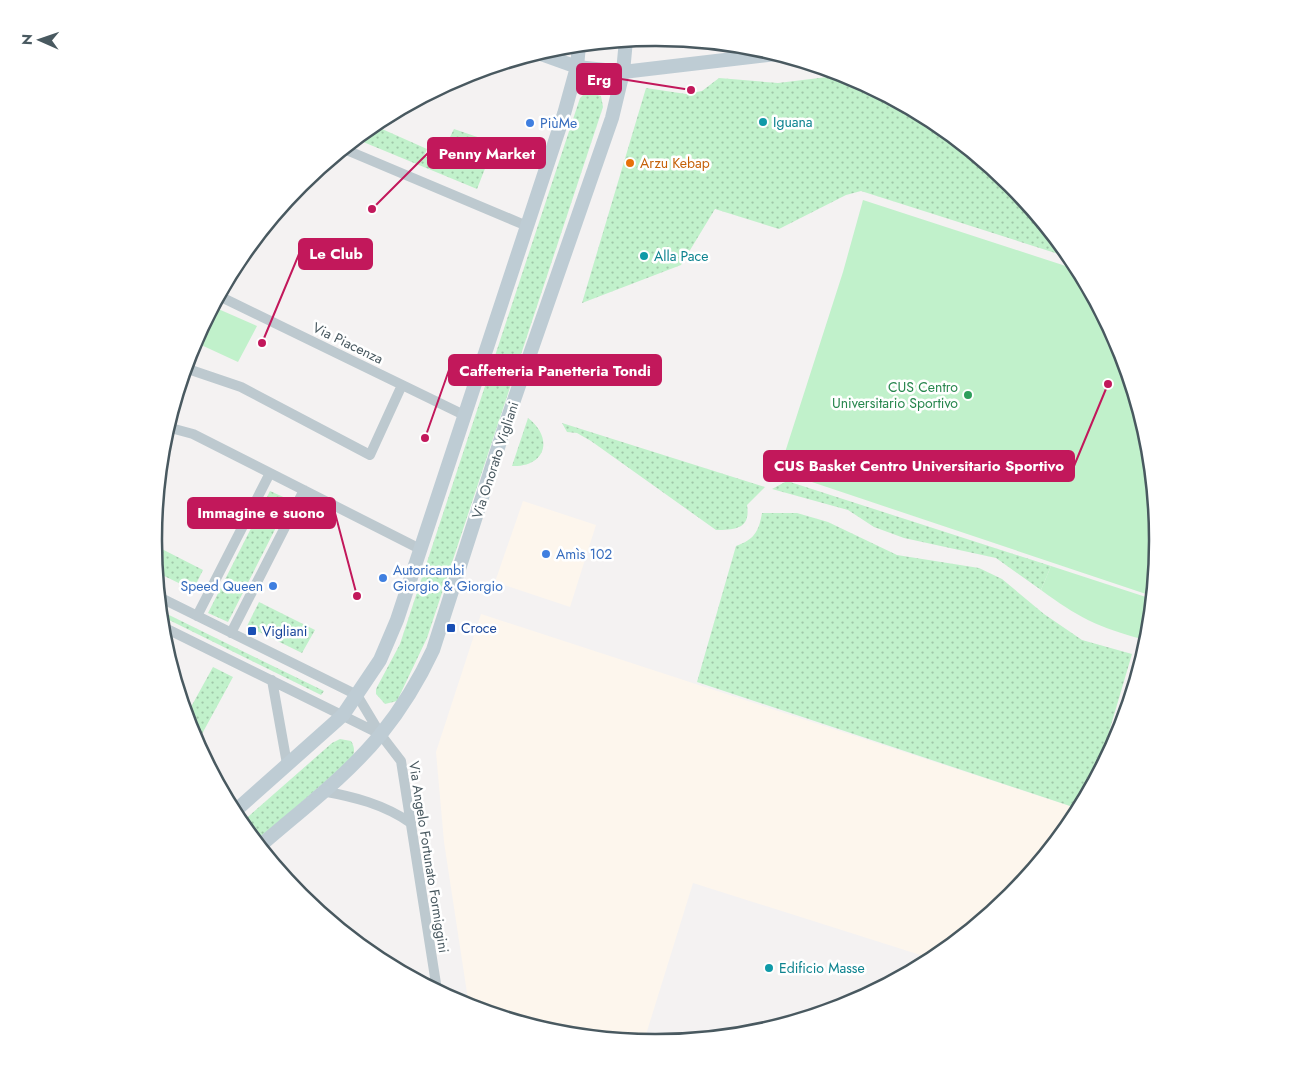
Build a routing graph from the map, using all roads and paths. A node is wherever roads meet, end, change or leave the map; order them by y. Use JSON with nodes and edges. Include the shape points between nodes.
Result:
{"nodes":[{"id":1,"x":625,"y":47,"type":"edge"},
{"id":2,"x":578,"y":52,"type":"edge"},
{"id":3,"x":552,"y":57,"type":"edge"},
{"id":4,"x":754,"y":57,"type":"edge"},
{"id":5,"x":577,"y":68,"type":"junction"},
{"id":6,"x":622,"y":72,"type":"junction"},
{"id":7,"x":351,"y":151,"type":"edge"},
{"id":8,"x":527,"y":226,"type":"junction"},
{"id":9,"x":225,"y":299,"type":"edge"},
{"id":10,"x":192,"y":370,"type":"edge"},
{"id":11,"x":402,"y":385,"type":"junction"},
{"id":12,"x":464,"y":415,"type":"junction"},
{"id":13,"x":175,"y":429,"type":"edge"},
{"id":14,"x":270,"y":473,"type":"junction"},
{"id":15,"x":304,"y":490,"type":"junction"},
{"id":16,"x":420,"y":549,"type":"junction"},
{"id":17,"x":166,"y":600,"type":"edge"},
{"id":18,"x":197,"y":616,"type":"junction"},
{"id":19,"x":170,"y":630,"type":"edge"},
{"id":20,"x":231,"y":633,"type":"junction"},
{"id":21,"x":272,"y":680,"type":"junction"},
{"id":22,"x":357,"y":696,"type":"junction"},
{"id":23,"x":343,"y":714,"type":"junction"},
{"id":24,"x":381,"y":735,"type":"junction"},
{"id":25,"x":287,"y":764,"type":"junction"},
{"id":26,"x":322,"y":791,"type":"junction"},
{"id":27,"x":240,"y":806,"type":"edge"},
{"id":28,"x":411,"y":823,"type":"junction"},
{"id":29,"x":265,"y":842,"type":"edge"},
{"id":30,"x":436,"y":982,"type":"edge"}],
"edges":[{"from":1,"to":6,"type":"main road","name":"Via Onorato Vigliani"},
{"from":2,"to":5,"type":"main road"},
{"from":3,"to":5,"type":"main road"},
{"from":4,"to":6,"type":"main road"},
{"from":5,"to":6,"type":"main road"},
{"from":5,"to":8,"type":"main road"},
{"from":6,"to":24,"type":"main road","name":"Via Onorato Vigliani","via":[[612,118],[504,426],[444,620],[418,683]]},
{"from":7,"to":8,"type":"street"},
{"from":8,"to":12,"type":"main road"},
{"from":9,"to":11,"type":"street","name":"Via Piacenza"},
{"from":10,"to":11,"type":"street","via":[[241,387],[370,455]]},
{"from":11,"to":12,"type":"street","name":"Via Piacenza"},
{"from":12,"to":16,"type":"main road"},
{"from":13,"to":14,"type":"street","via":[[192,434]]},
{"from":14,"to":15,"type":"street"},
{"from":14,"to":18,"type":"street"},
{"from":15,"to":16,"type":"street"},
{"from":15,"to":20,"type":"street"},
{"from":16,"to":22,"type":"main road","via":[[380,660]]},
{"from":17,"to":18,"type":"street"},
{"from":18,"to":20,"type":"street"},
{"from":19,"to":21,"type":"street"},
{"from":20,"to":22,"type":"street"},
{"from":21,"to":23,"type":"street"},
{"from":21,"to":25,"type":"street"},
{"from":22,"to":23,"type":"main road"},
{"from":22,"to":24,"type":"street","name":"Via Angelo Fortunato Formiggini"},
{"from":23,"to":24,"type":"street"},
{"from":23,"to":25,"type":"main road"},
{"from":24,"to":26,"type":"main road","name":"Via Onorato Vigliani"},
{"from":24,"to":28,"type":"street","name":"Via Angelo Fortunato Formiggini","via":[[401,761]]},
{"from":25,"to":27,"type":"main road"},
{"from":26,"to":28,"type":"street","via":[[358,797]]},
{"from":26,"to":29,"type":"main road","name":"Via Onorato Vigliani"},
{"from":28,"to":30,"type":"street","name":"Via Angelo Fortunato Formiggini"}]}
